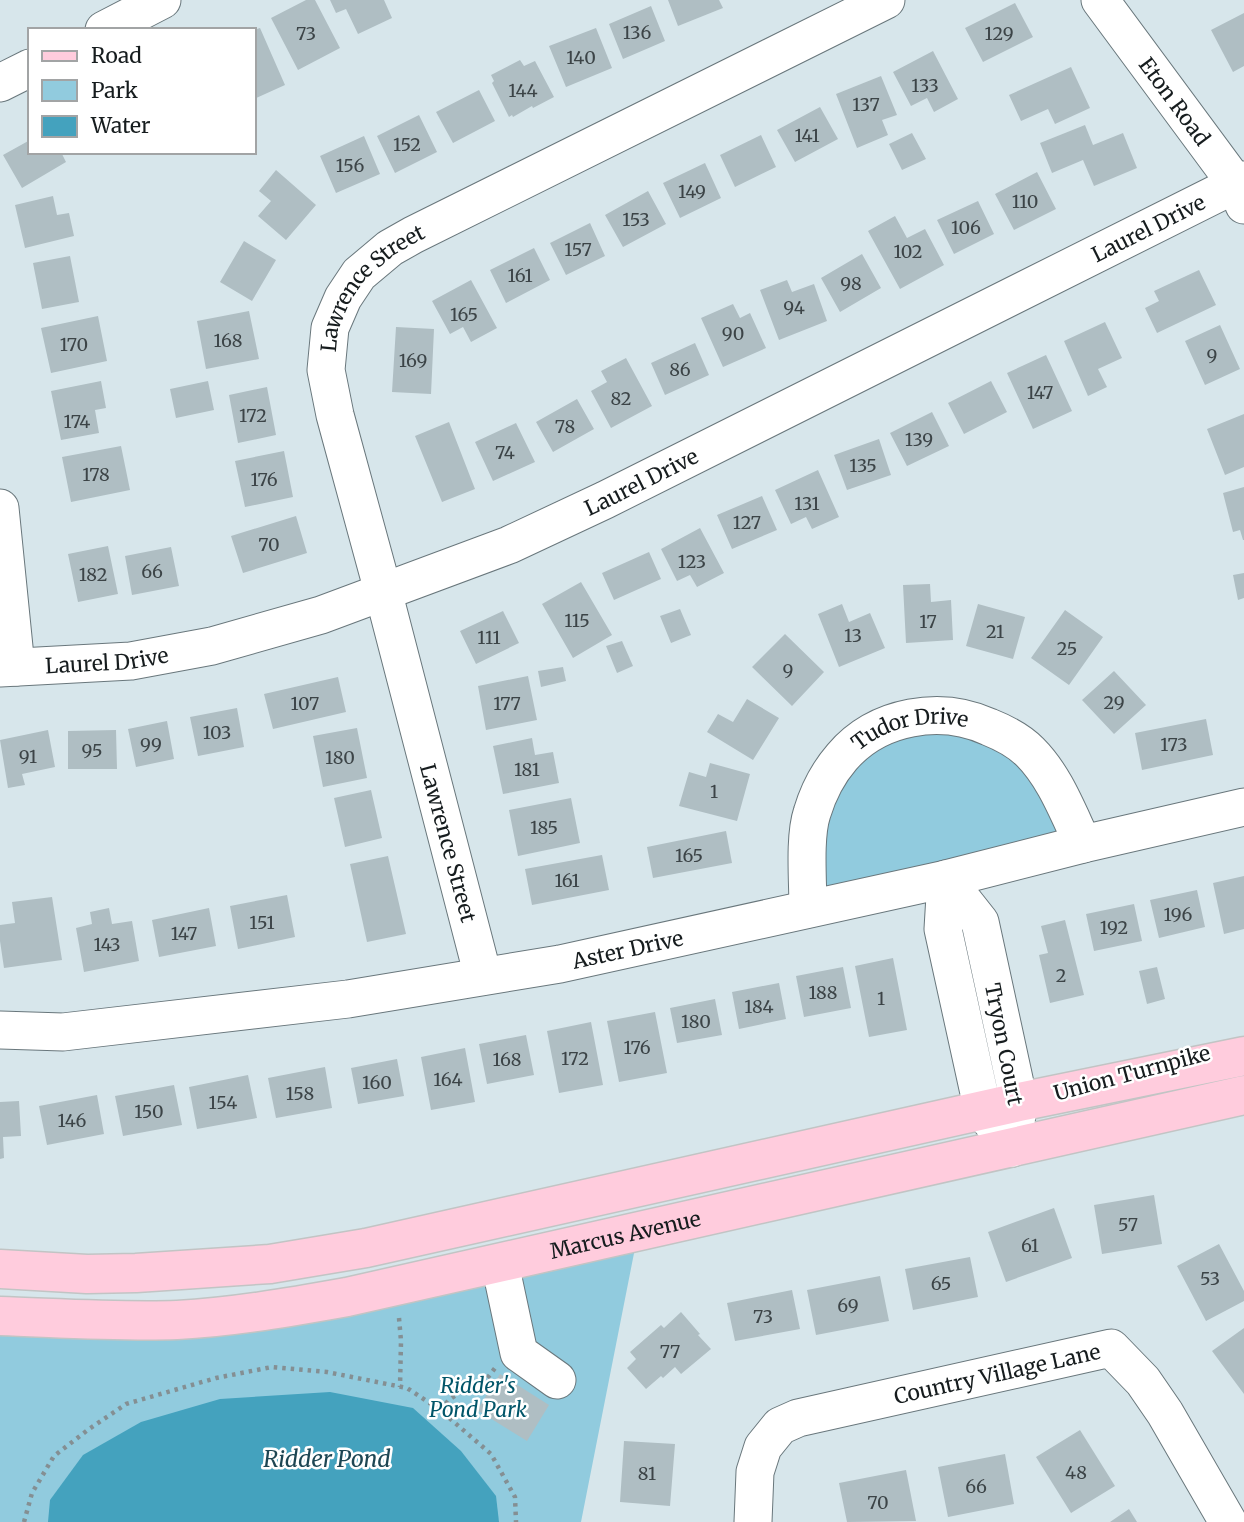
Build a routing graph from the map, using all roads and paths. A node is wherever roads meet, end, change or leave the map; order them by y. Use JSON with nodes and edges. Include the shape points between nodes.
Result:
{"nodes":[{"id":1,"x":162,"y":0,"type":"edge"},
{"id":2,"x":886,"y":0,"type":"edge"},
{"id":3,"x":1100,"y":0,"type":"edge"},
{"id":4,"x":108,"y":28,"type":"edge"},
{"id":5,"x":28,"y":69,"type":"edge"},
{"id":6,"x":0,"y":83,"type":"edge"},
{"id":7,"x":1241,"y":190,"type":"edge"},
{"id":8,"x":0,"y":509,"type":"edge"},
{"id":9,"x":383,"y":592,"type":"junction"},
{"id":10,"x":8,"y":668,"type":"edge"},
{"id":11,"x":1244,"y":807,"type":"edge"},
{"id":12,"x":1083,"y":844,"type":"junction"},
{"id":13,"x":946,"y":879,"type":"junction"},
{"id":14,"x":808,"y":909,"type":"junction"},
{"id":15,"x":483,"y":976,"type":"junction"},
{"id":16,"x":0,"y":1030,"type":"edge"},
{"id":17,"x":1244,"y":1044,"type":"edge"},
{"id":18,"x":1244,"y":1056,"type":"edge"},
{"id":19,"x":1244,"y":1095,"type":"edge"},
{"id":20,"x":1001,"y":1106,"type":"junction"},
{"id":21,"x":1012,"y":1148,"type":"junction"},
{"id":22,"x":500,"y":1264,"type":"junction"},
{"id":23,"x":0,"y":1269,"type":"edge"},
{"id":24,"x":0,"y":1316,"type":"edge"},
{"id":25,"x":399,"y":1316,"type":"dead end"},
{"id":26,"x":519,"y":1353,"type":"junction"},
{"id":27,"x":557,"y":1380,"type":"dead end"},
{"id":28,"x":400,"y":1387,"type":"junction"},
{"id":29,"x":440,"y":1410,"type":"junction"},
{"id":30,"x":24,"y":1522,"type":"edge"},
{"id":31,"x":516,"y":1522,"type":"edge"},
{"id":32,"x":753,"y":1522,"type":"edge"},
{"id":33,"x":1228,"y":1522,"type":"edge"}],
"edges":[{"from":1,"to":4,"type":"street"},
{"from":2,"to":9,"type":"street","name":"Lawrence Street","via":[[413,235],[359,274],[330,328],[327,370]]},
{"from":3,"to":7,"type":"street","name":"Eton Road"},
{"from":5,"to":6,"type":"street"},
{"from":7,"to":9,"type":"street","name":"Laurel Drive","via":[[509,545]]},
{"from":8,"to":10,"type":"street"},
{"from":9,"to":10,"type":"street","name":"Laurel Drive","via":[[212,646],[131,661]]},
{"from":9,"to":15,"type":"street","name":"Lawrence Street"},
{"from":11,"to":12,"type":"street","name":"Aster Drive"},
{"from":12,"to":13,"type":"street","name":"Aster Drive"},
{"from":12,"to":14,"type":"street","name":"Tudor Drive","via":[[1050,777],[1029,751],[1008,736],[972,719],[935,715],[906,719],[858,742],[825,783],[808,832]]},
{"from":13,"to":14,"type":"street","name":"Aster Drive"},
{"from":13,"to":20,"type":"street","name":"Tryon Court","via":[[980,922]]},
{"from":14,"to":15,"type":"street","name":"Aster Drive","via":[[560,964]]},
{"from":15,"to":16,"type":"street","name":"Aster Drive","via":[[348,999],[63,1032]]},
{"from":17,"to":20,"type":"main road","name":"Union Turnpike"},
{"from":18,"to":20,"type":"main road","name":"Marcus Avenue"},
{"from":19,"to":21,"type":"main road","name":"Marcus Avenue"},
{"from":20,"to":21,"type":"street","name":"Tryon Court"},
{"from":20,"to":23,"type":"main road","name":"Marcus Avenue","via":[[366,1248],[270,1264],[87,1274]]},
{"from":21,"to":22,"type":"main road","name":"Marcus Avenue"},
{"from":22,"to":24,"type":"main road","name":"Marcus Avenue","via":[[347,1297],[217,1316],[139,1321]]},
{"from":22,"to":26,"type":"street"},
{"from":25,"to":28,"type":"path"},
{"from":26,"to":27,"type":"street"},
{"from":26,"to":29,"type":"path","via":[[497,1365],[482,1385],[464,1390]]},
{"from":28,"to":29,"type":"path"},
{"from":28,"to":30,"type":"path","via":[[327,1372],[272,1367],[126,1404],[54,1456],[32,1493]]},
{"from":29,"to":31,"type":"path","via":[[491,1454],[515,1497]]},
{"from":32,"to":33,"type":"street","name":"Country Village Lane","via":[[755,1472],[763,1447],[780,1426],[798,1418],[1111,1348],[1143,1381],[1165,1413]]}]}
